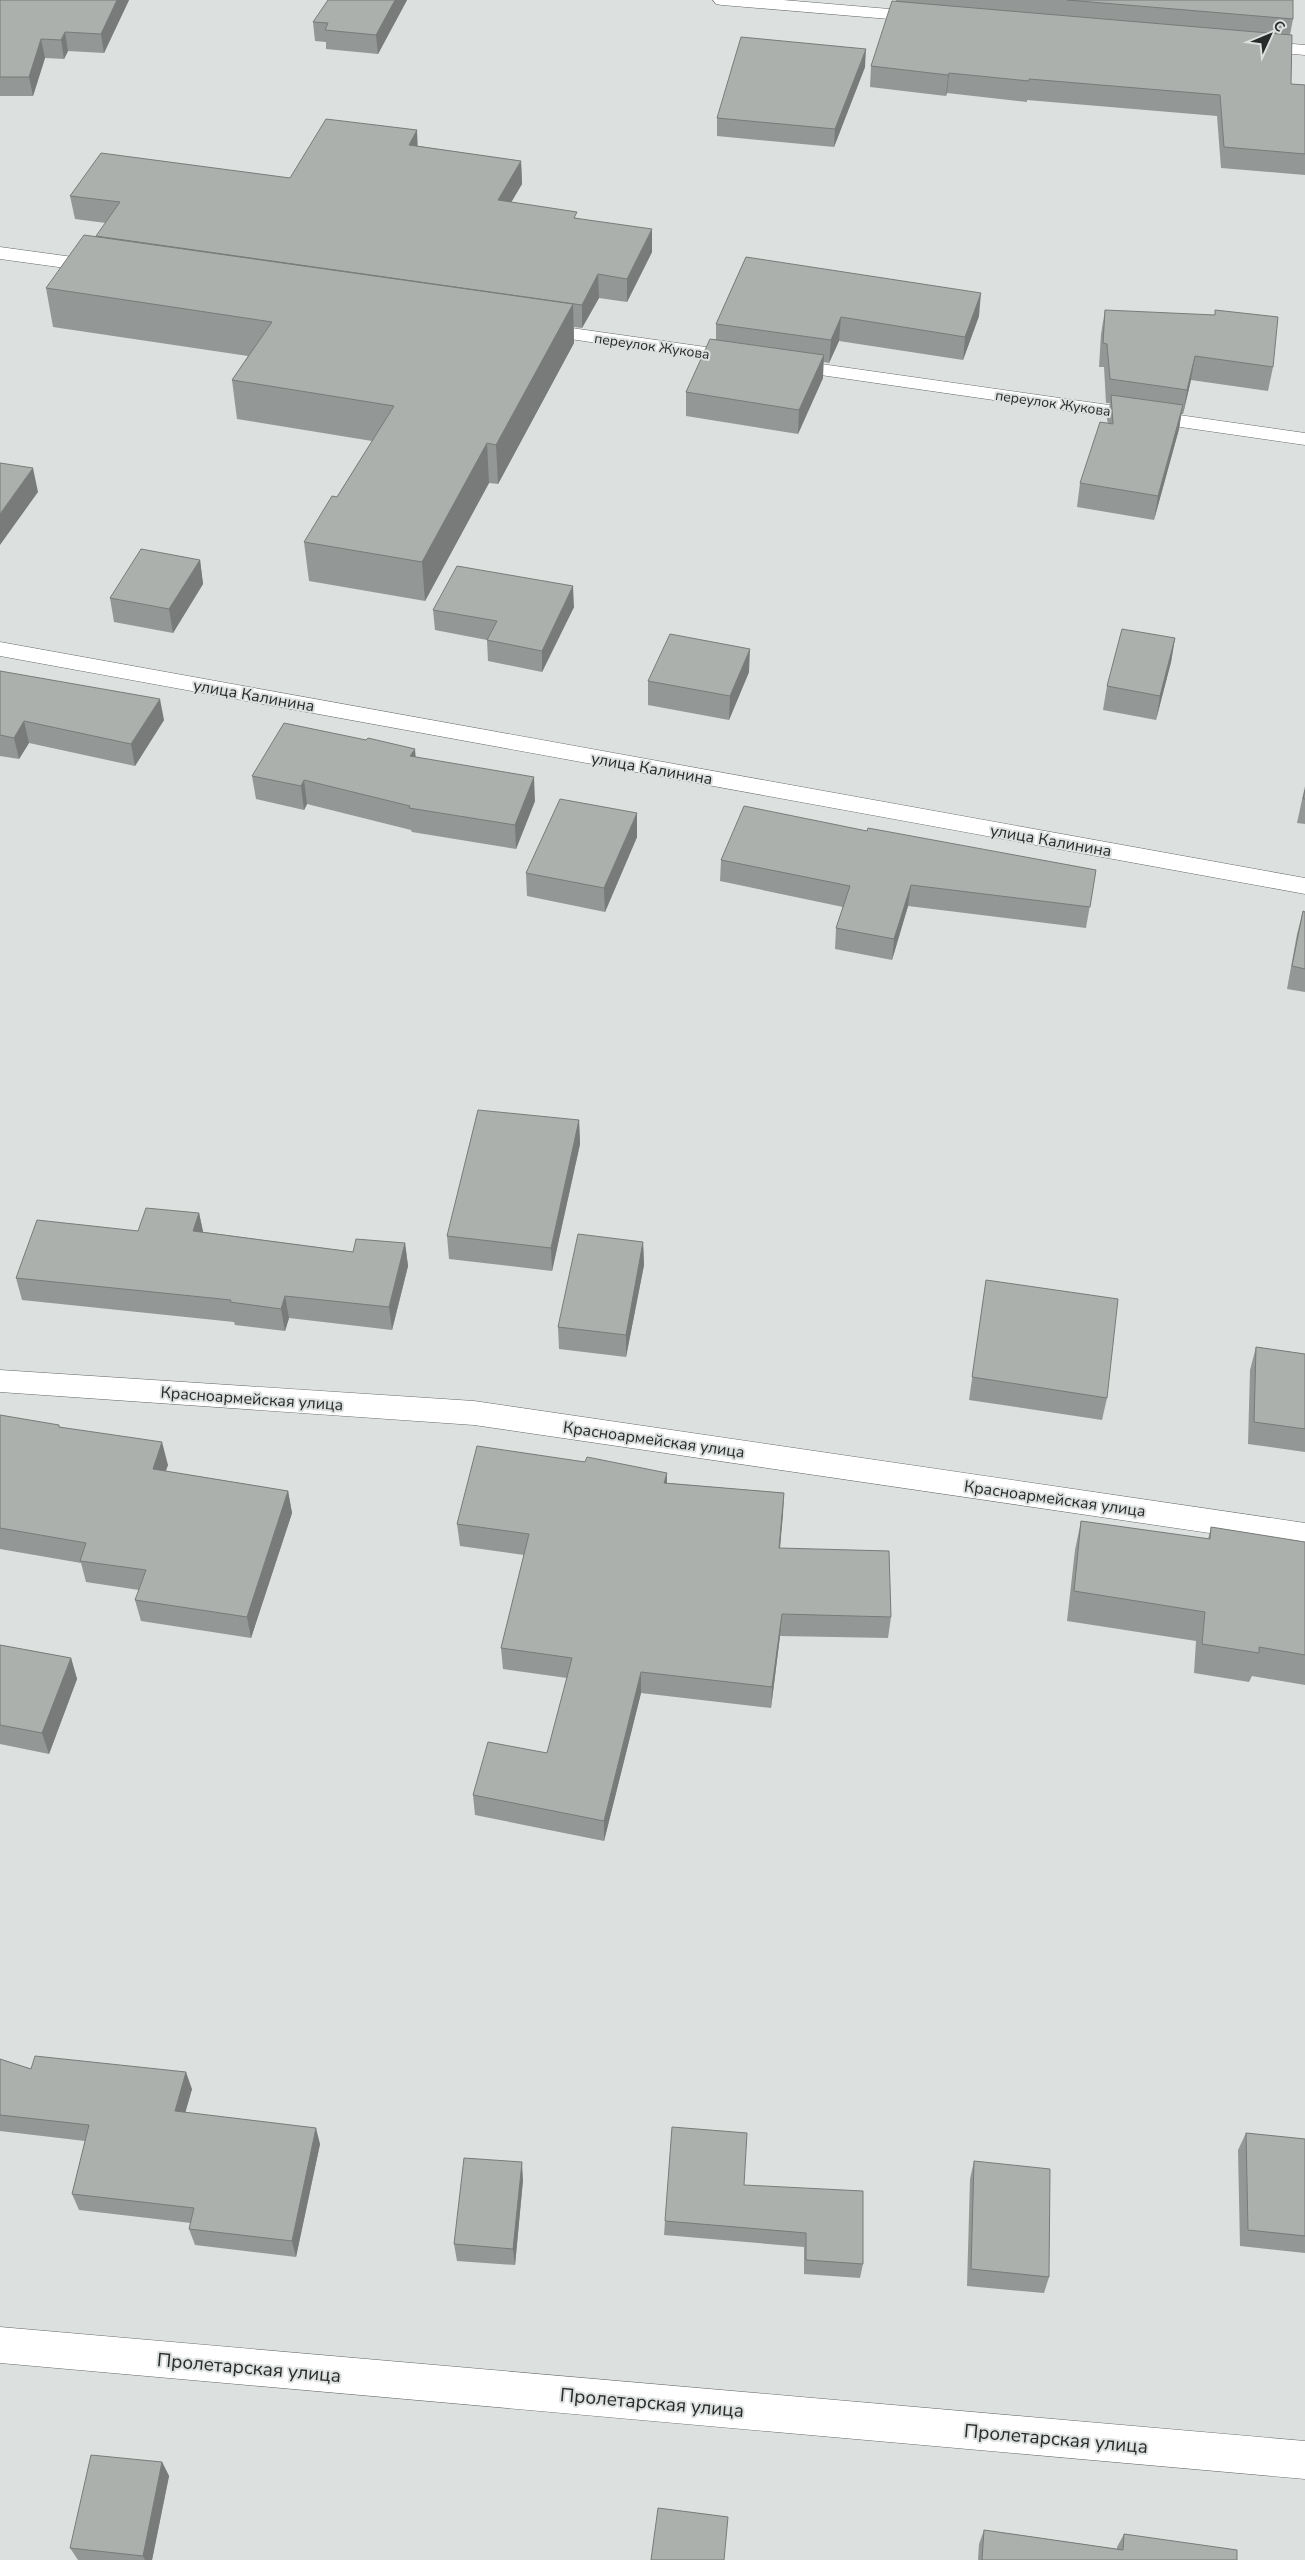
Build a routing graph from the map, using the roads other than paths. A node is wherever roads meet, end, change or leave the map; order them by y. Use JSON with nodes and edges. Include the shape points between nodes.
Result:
{"nodes":[{"id":1,"x":722,"y":0,"type":"edge"},
{"id":2,"x":940,"y":19,"type":"edge"},
{"id":3,"x":1236,"y":44,"type":"edge"},
{"id":4,"x":1305,"y":50,"type":"edge"},
{"id":5,"x":0,"y":252,"type":"edge"},
{"id":6,"x":119,"y":270,"type":"edge"},
{"id":7,"x":514,"y":326,"type":"edge"},
{"id":8,"x":1305,"y":438,"type":"edge"},
{"id":9,"x":0,"y":649,"type":"edge"},
{"id":10,"x":1305,"y":886,"type":"edge"},
{"id":11,"x":0,"y":1381,"type":"edge"},
{"id":12,"x":1305,"y":1534,"type":"edge"},
{"id":13,"x":0,"y":2345,"type":"edge"},
{"id":14,"x":1305,"y":2460,"type":"edge"}],
"edges":[{"from":1,"to":2,"type":"street"},
{"from":3,"to":4,"type":"street"},
{"from":5,"to":6,"type":"street"},
{"from":7,"to":8,"type":"street","name":"переулок Жукова"},
{"from":9,"to":10,"type":"street","name":"улица Калинина"},
{"from":11,"to":12,"type":"street","name":"Красноармейская улица","via":[[474,1413]]},
{"from":13,"to":14,"type":"street","name":"Пролетарская улица"}]}
